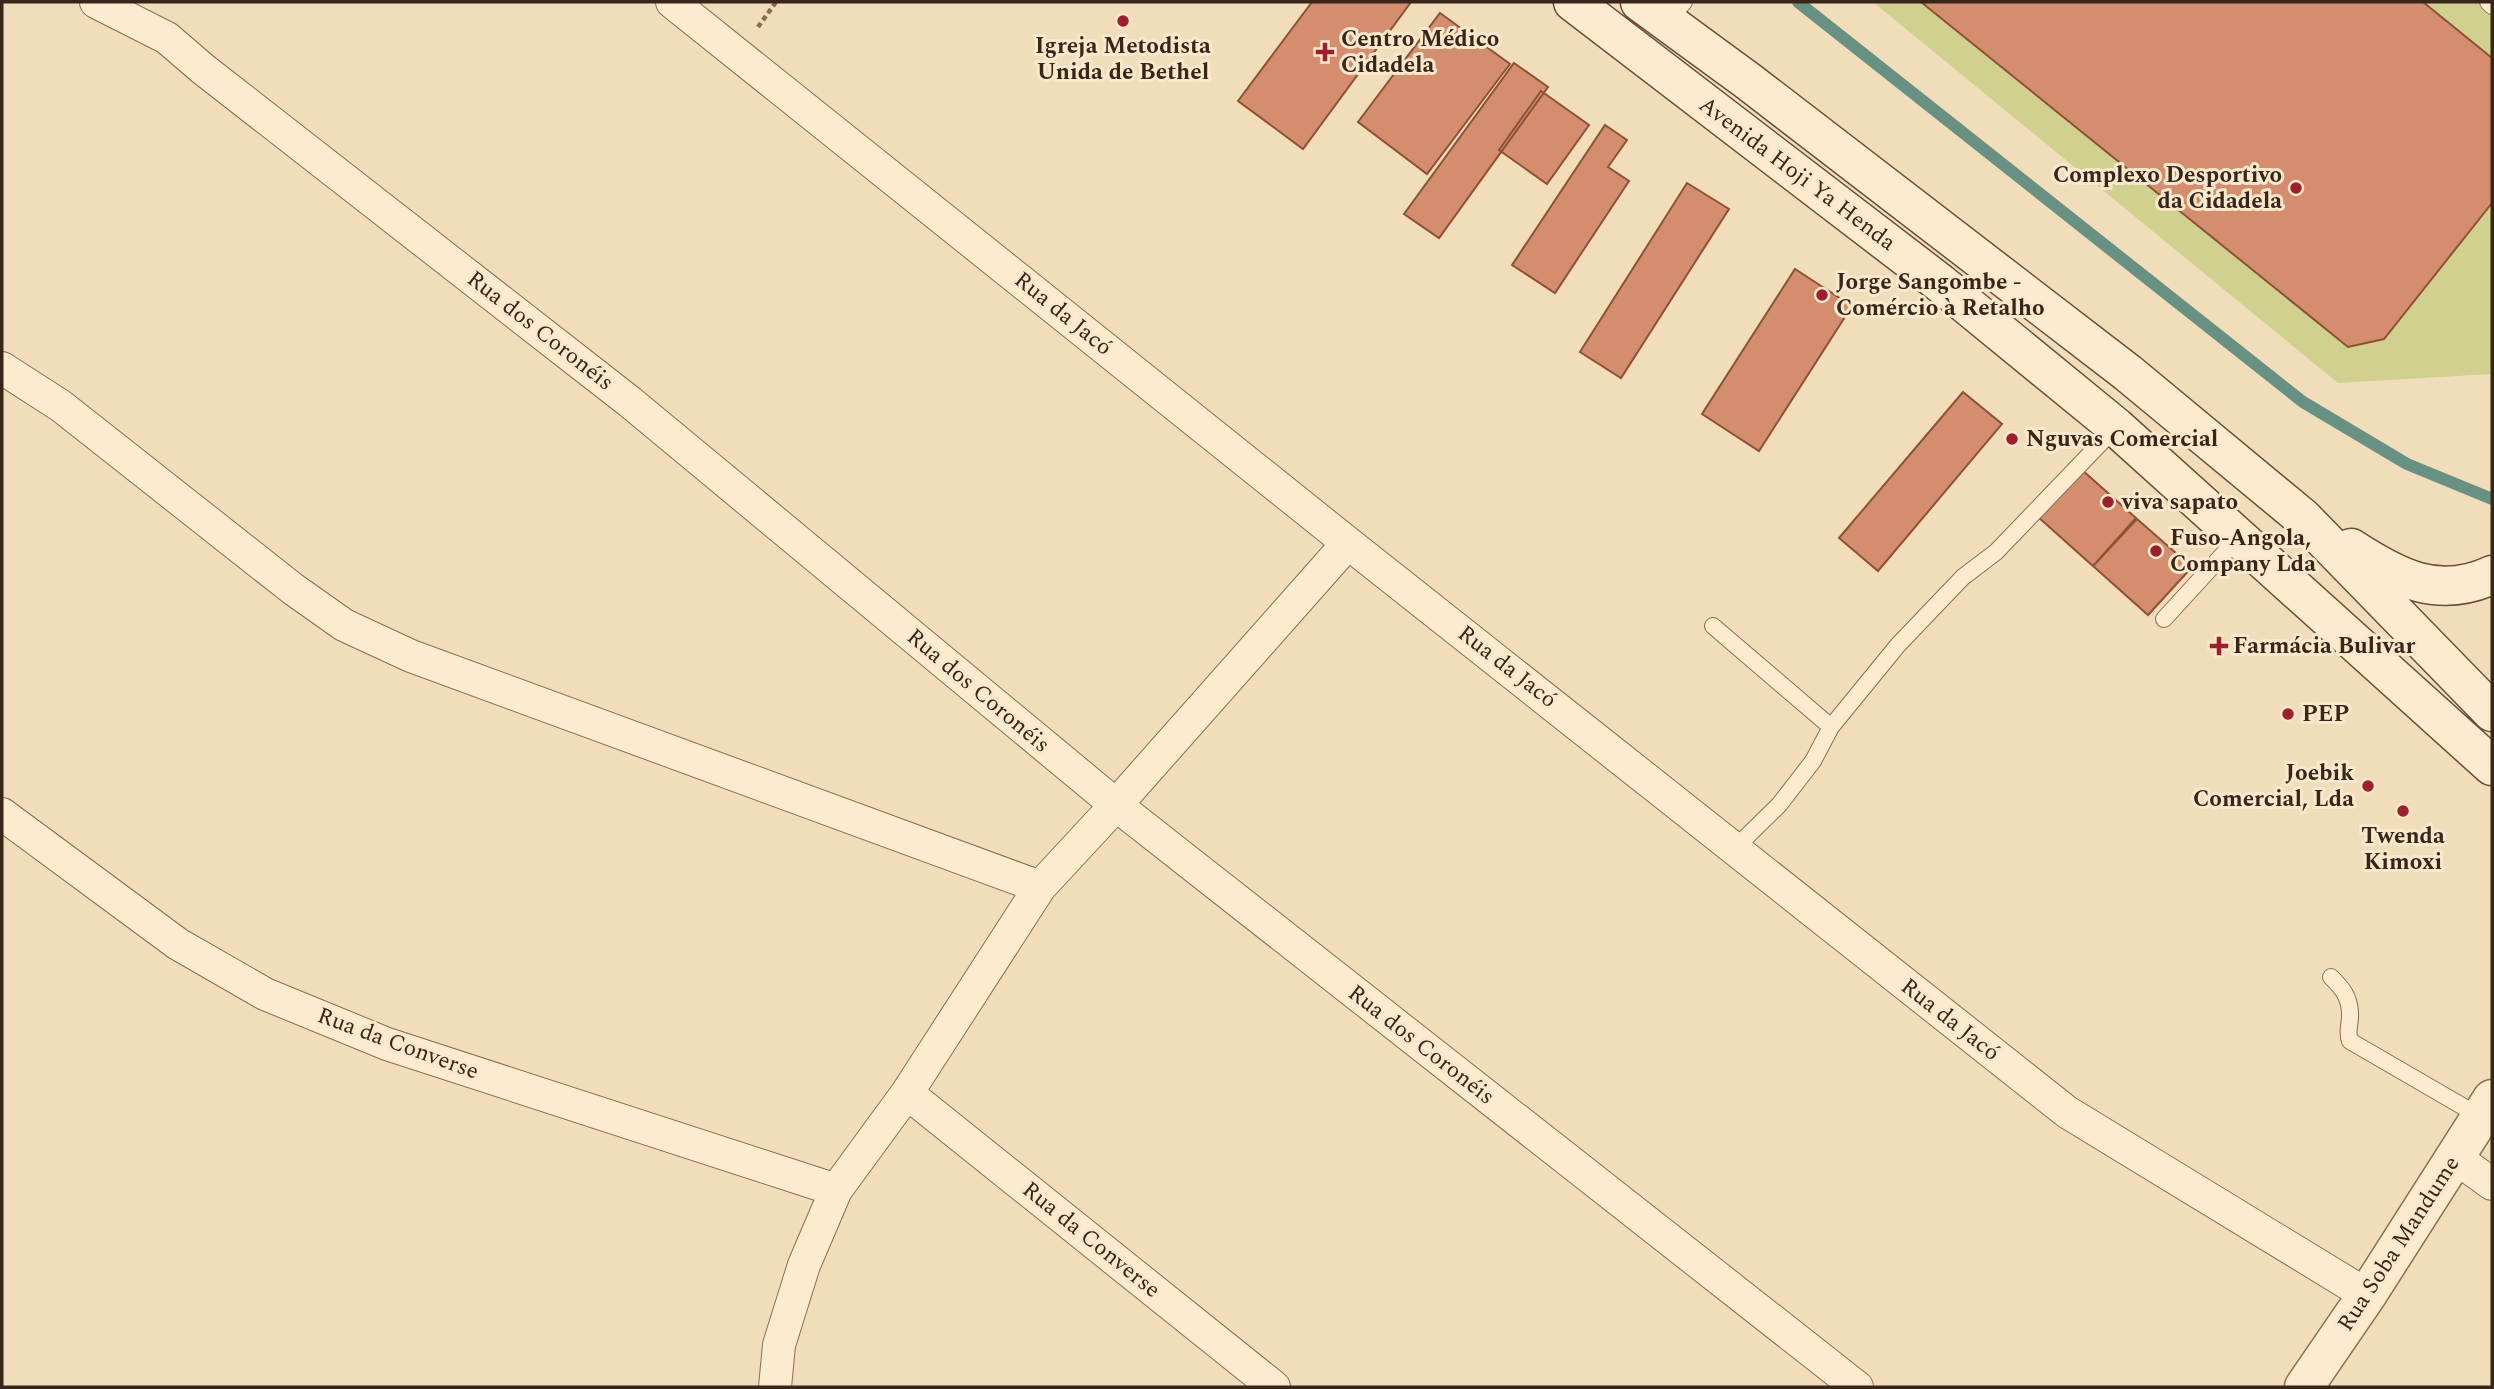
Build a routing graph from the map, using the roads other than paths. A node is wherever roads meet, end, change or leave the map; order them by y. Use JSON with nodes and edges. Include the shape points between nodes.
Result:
{"nodes":[{"id":1,"x":96,"y":2,"type":"edge"},
{"id":2,"x":672,"y":2,"type":"edge"},
{"id":3,"x":1573,"y":2,"type":"edge"},
{"id":4,"x":2488,"y":2,"type":"edge"},
{"id":5,"x":2492,"y":6,"type":"edge"},
{"id":6,"x":1663,"y":9,"type":"edge"},
{"id":7,"x":2,"y":368,"type":"edge"},
{"id":8,"x":2116,"y":427,"type":"junction"},
{"id":9,"x":2303,"y":518,"type":"junction"},
{"id":10,"x":2239,"y":537,"type":"junction"},
{"id":11,"x":1348,"y":543,"type":"junction"},
{"id":12,"x":2492,"y":575,"type":"edge"},
{"id":13,"x":2164,"y":619,"type":"dead end"},
{"id":14,"x":1713,"y":626,"type":"dead end"},
{"id":15,"x":2492,"y":712,"type":"edge"},
{"id":16,"x":1831,"y":727,"type":"junction"},
{"id":17,"x":2492,"y":766,"type":"edge"},
{"id":18,"x":1116,"y":805,"type":"junction"},
{"id":19,"x":2,"y":814,"type":"edge"},
{"id":20,"x":1734,"y":849,"type":"junction"},
{"id":21,"x":1040,"y":887,"type":"junction"},
{"id":22,"x":2331,"y":977,"type":"dead end"},
{"id":23,"x":907,"y":1093,"type":"junction"},
{"id":24,"x":2487,"y":1108,"type":"edge"},
{"id":25,"x":2456,"y":1158,"type":"junction"},
{"id":26,"x":2492,"y":1184,"type":"edge"},
{"id":27,"x":836,"y":1190,"type":"junction"},
{"id":28,"x":2367,"y":1295,"type":"junction"},
{"id":29,"x":775,"y":1387,"type":"edge"},
{"id":30,"x":1274,"y":1387,"type":"edge"},
{"id":31,"x":1857,"y":1387,"type":"edge"},
{"id":32,"x":2304,"y":1387,"type":"edge"}],
"edges":[{"from":1,"to":18,"type":"street","name":"Rua dos Coronéis","via":[[167,38],[630,402]]},
{"from":2,"to":11,"type":"street","name":"Rua da Jacó"},
{"from":3,"to":8,"type":"main road","name":"Avenida Hoji Ya Henda","via":[[1940,283]]},
{"from":4,"to":5,"type":"lane"},
{"from":6,"to":9,"type":"main road","name":"Avenida Hoji Ya Henda","via":[[1748,81],[2128,373]]},
{"from":7,"to":21,"type":"street","via":[[61,406],[344,625],[411,656]]},
{"from":8,"to":10,"type":"main road","name":"Avenida Hoji Ya Henda"},
{"from":8,"to":16,"type":"lane","via":[[1996,552],[1963,577],[1898,645]]},
{"from":9,"to":12,"type":"main road","via":[[2412,582],[2440,586],[2474,583]]},
{"from":9,"to":15,"type":"main road","name":"Avenida Hoji Ya Henda"},
{"from":10,"to":13,"type":"lane"},
{"from":10,"to":17,"type":"main road","name":"Avenida Hoji Ya Henda"},
{"from":11,"to":18,"type":"street"},
{"from":11,"to":20,"type":"street","name":"Rua da Jacó"},
{"from":14,"to":16,"type":"lane"},
{"from":16,"to":20,"type":"lane","via":[[1813,761],[1779,805]]},
{"from":18,"to":21,"type":"street"},
{"from":18,"to":31,"type":"street","name":"Rua dos Coronéis"},
{"from":19,"to":27,"type":"street","name":"Rua da Converse","via":[[178,944],[265,994],[387,1045]]},
{"from":20,"to":28,"type":"street","name":"Rua da Jacó","via":[[2067,1112]]},
{"from":21,"to":23,"type":"street"},
{"from":22,"to":24,"type":"lane","via":[[2346,992],[2350,1041]]},
{"from":23,"to":27,"type":"street"},
{"from":23,"to":30,"type":"street","name":"Rua da Converse"},
{"from":24,"to":25,"type":"main road","name":"Rua Soba Mandume"},
{"from":25,"to":26,"type":"street"},
{"from":25,"to":28,"type":"main road","name":"Rua Soba Mandume"},
{"from":27,"to":29,"type":"street","via":[[804,1265],[779,1345]]},
{"from":28,"to":32,"type":"main road","name":"Rua Soba Mandume"}]}
